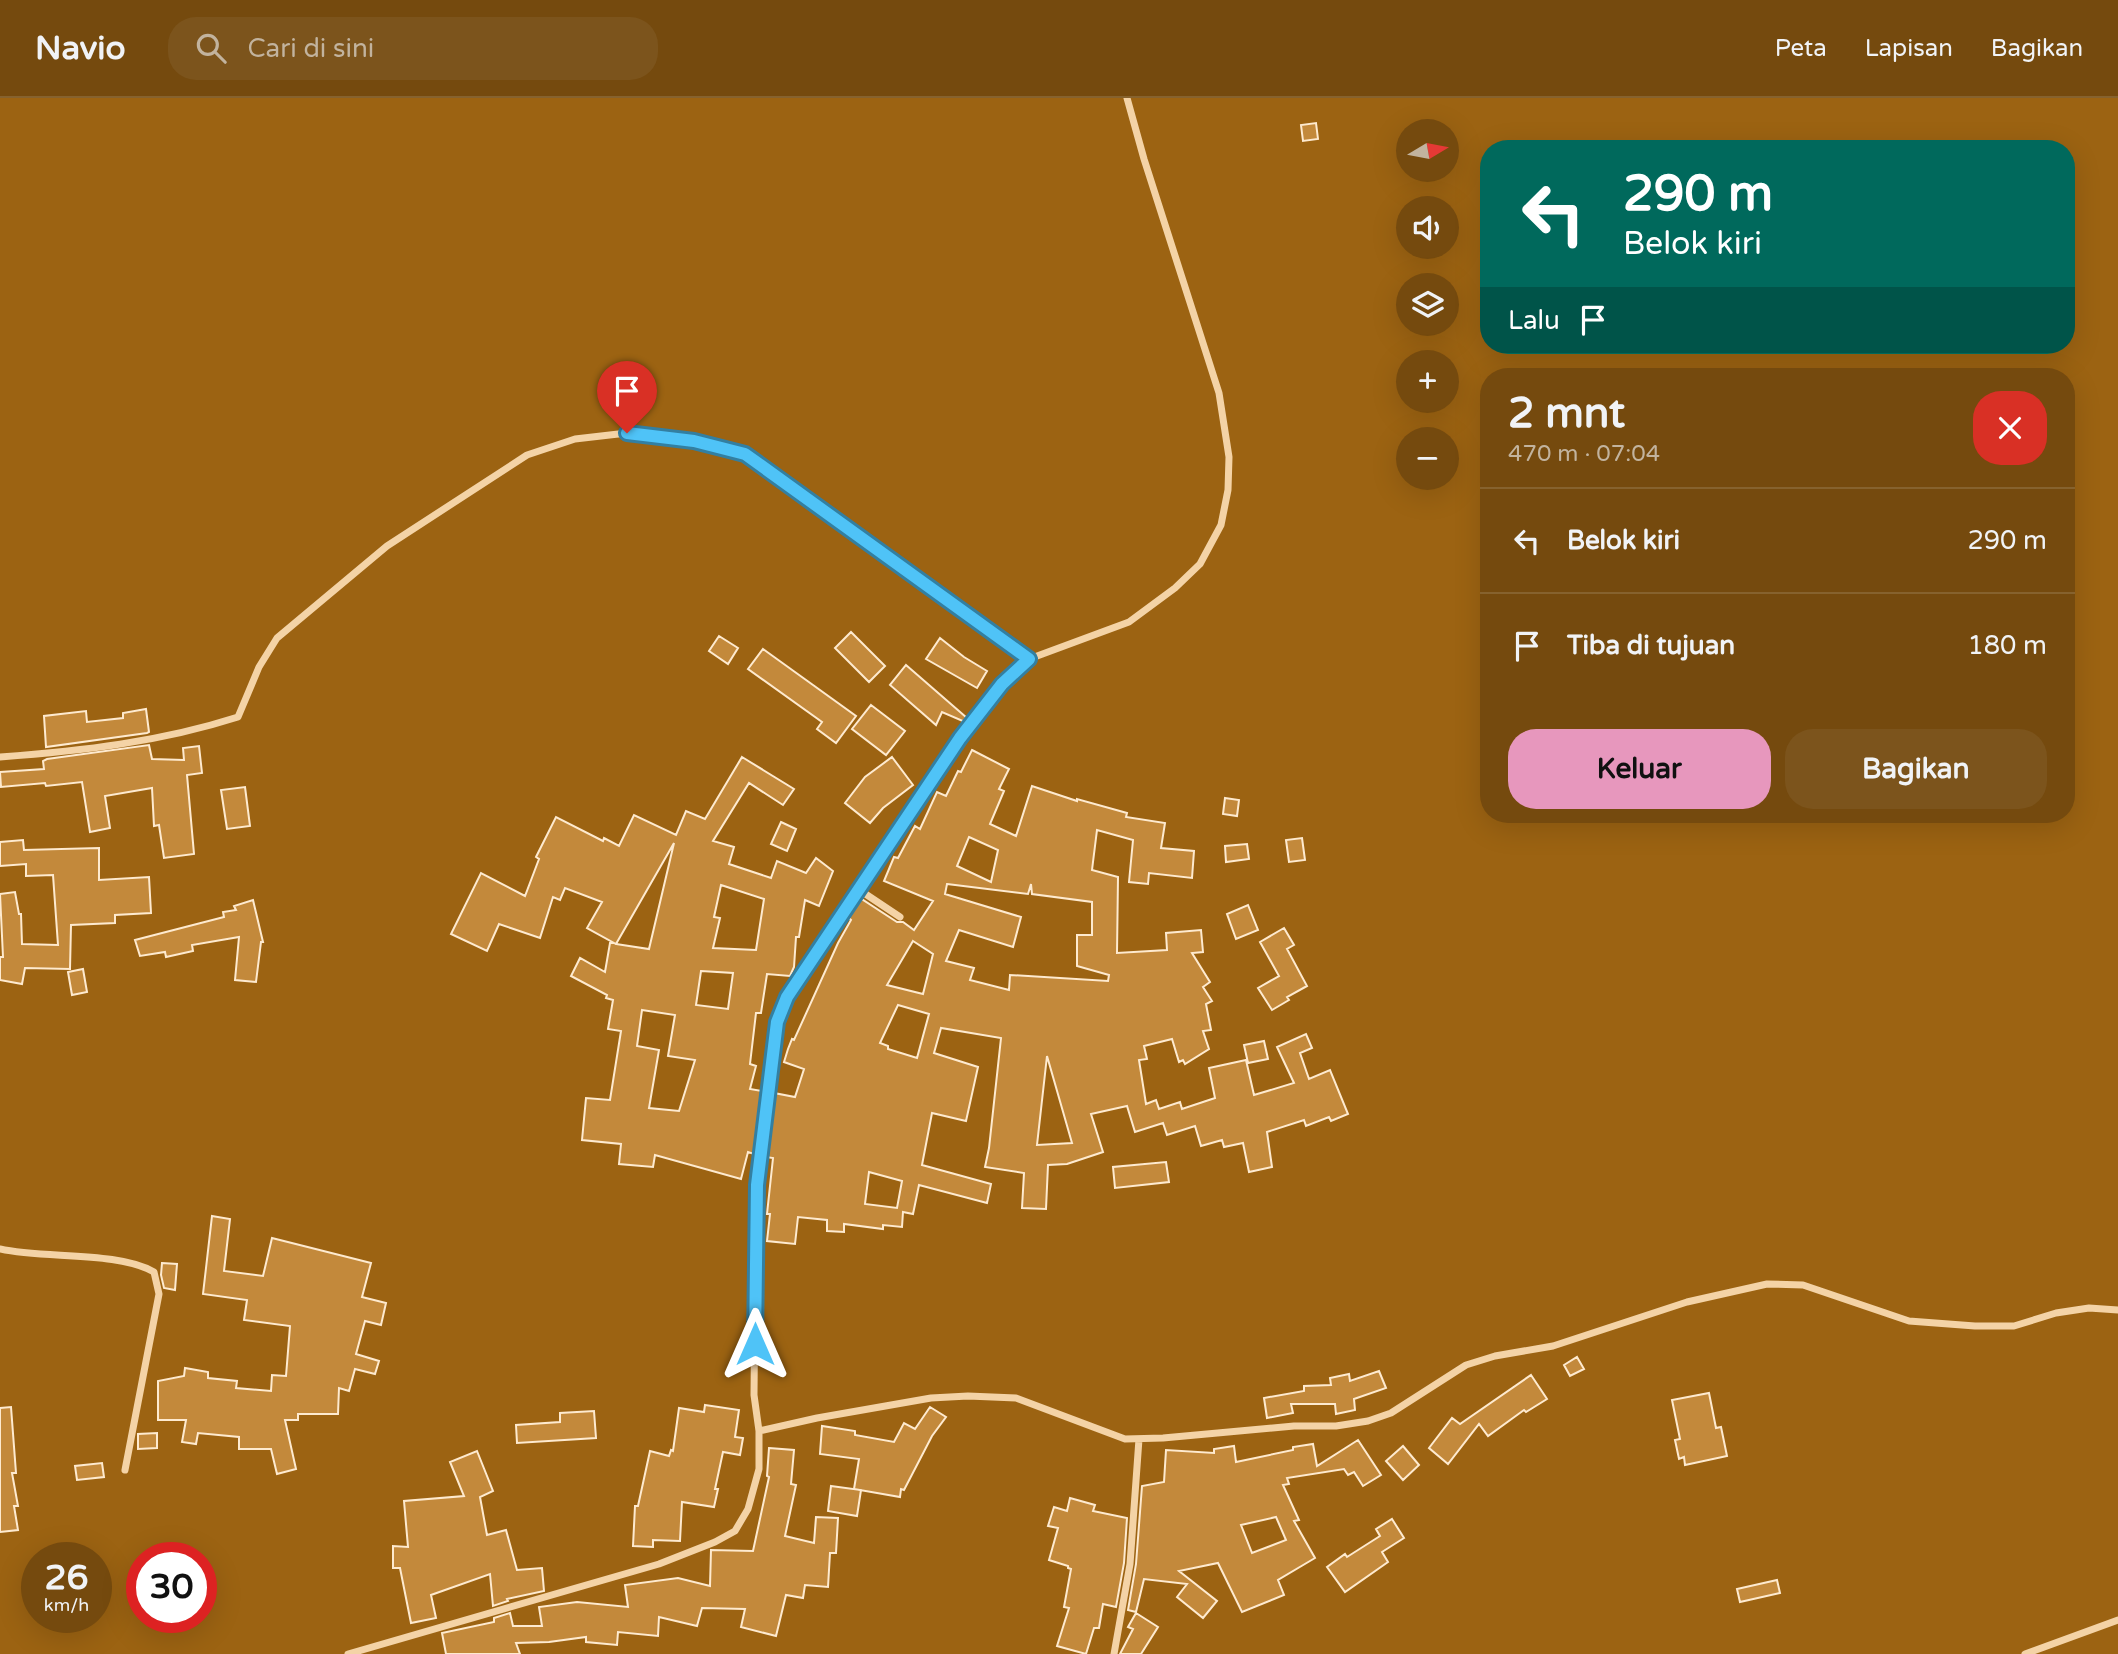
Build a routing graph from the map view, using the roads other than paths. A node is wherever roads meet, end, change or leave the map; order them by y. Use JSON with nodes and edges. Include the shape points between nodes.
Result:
{"nodes":[{"id":1,"x":1127,"y":98,"type":"edge"},
{"id":2,"x":1029,"y":659,"type":"junction"},
{"id":3,"x":0,"y":757,"type":"edge"},
{"id":4,"x":858,"y":889,"type":"junction"},
{"id":5,"x":900,"y":917,"type":"dead end"},
{"id":6,"x":0,"y":1249,"type":"edge"},
{"id":7,"x":2118,"y":1310,"type":"edge"},
{"id":8,"x":759,"y":1431,"type":"junction"},
{"id":9,"x":1139,"y":1439,"type":"junction"},
{"id":10,"x":125,"y":1470,"type":"dead end"},
{"id":11,"x":2118,"y":1620,"type":"edge"},
{"id":12,"x":360,"y":1652,"type":"edge"},
{"id":13,"x":348,"y":1654,"type":"edge"},
{"id":14,"x":1114,"y":1654,"type":"edge"},
{"id":15,"x":2025,"y":1654,"type":"edge"}],
"edges":[{"from":1,"to":2,"type":"street","via":[[1219,393],[1229,457],[1228,490],[1221,525],[1200,564],[1175,588],[1129,622]]},
{"from":2,"to":3,"type":"street","via":[[745,454],[694,441],[627,433],[575,439],[527,455],[387,546],[277,638],[238,718],[168,738]]},
{"from":2,"to":4,"type":"street","via":[[1002,684],[960,738]]},
{"from":4,"to":5,"type":"street"},
{"from":4,"to":8,"type":"street","via":[[787,997],[777,1022],[757,1185],[754,1395]]},
{"from":6,"to":10,"type":"street","via":[[123,1262],[154,1272],[159,1294]]},
{"from":7,"to":9,"type":"street","via":[[2067,1311],[2014,1326],[1935,1323],[1909,1321],[1803,1285],[1768,1284],[1687,1302],[1564,1342],[1476,1362],[1391,1413],[1368,1421]]},
{"from":8,"to":9,"type":"street","via":[[931,1398],[968,1396],[1016,1398],[1125,1439]]},
{"from":8,"to":12,"type":"street","via":[[759,1469],[736,1531],[659,1564]]},
{"from":9,"to":14,"type":"street","via":[[1130,1564]]},
{"from":11,"to":15,"type":"street"},
{"from":12,"to":13,"type":"street"}]}
